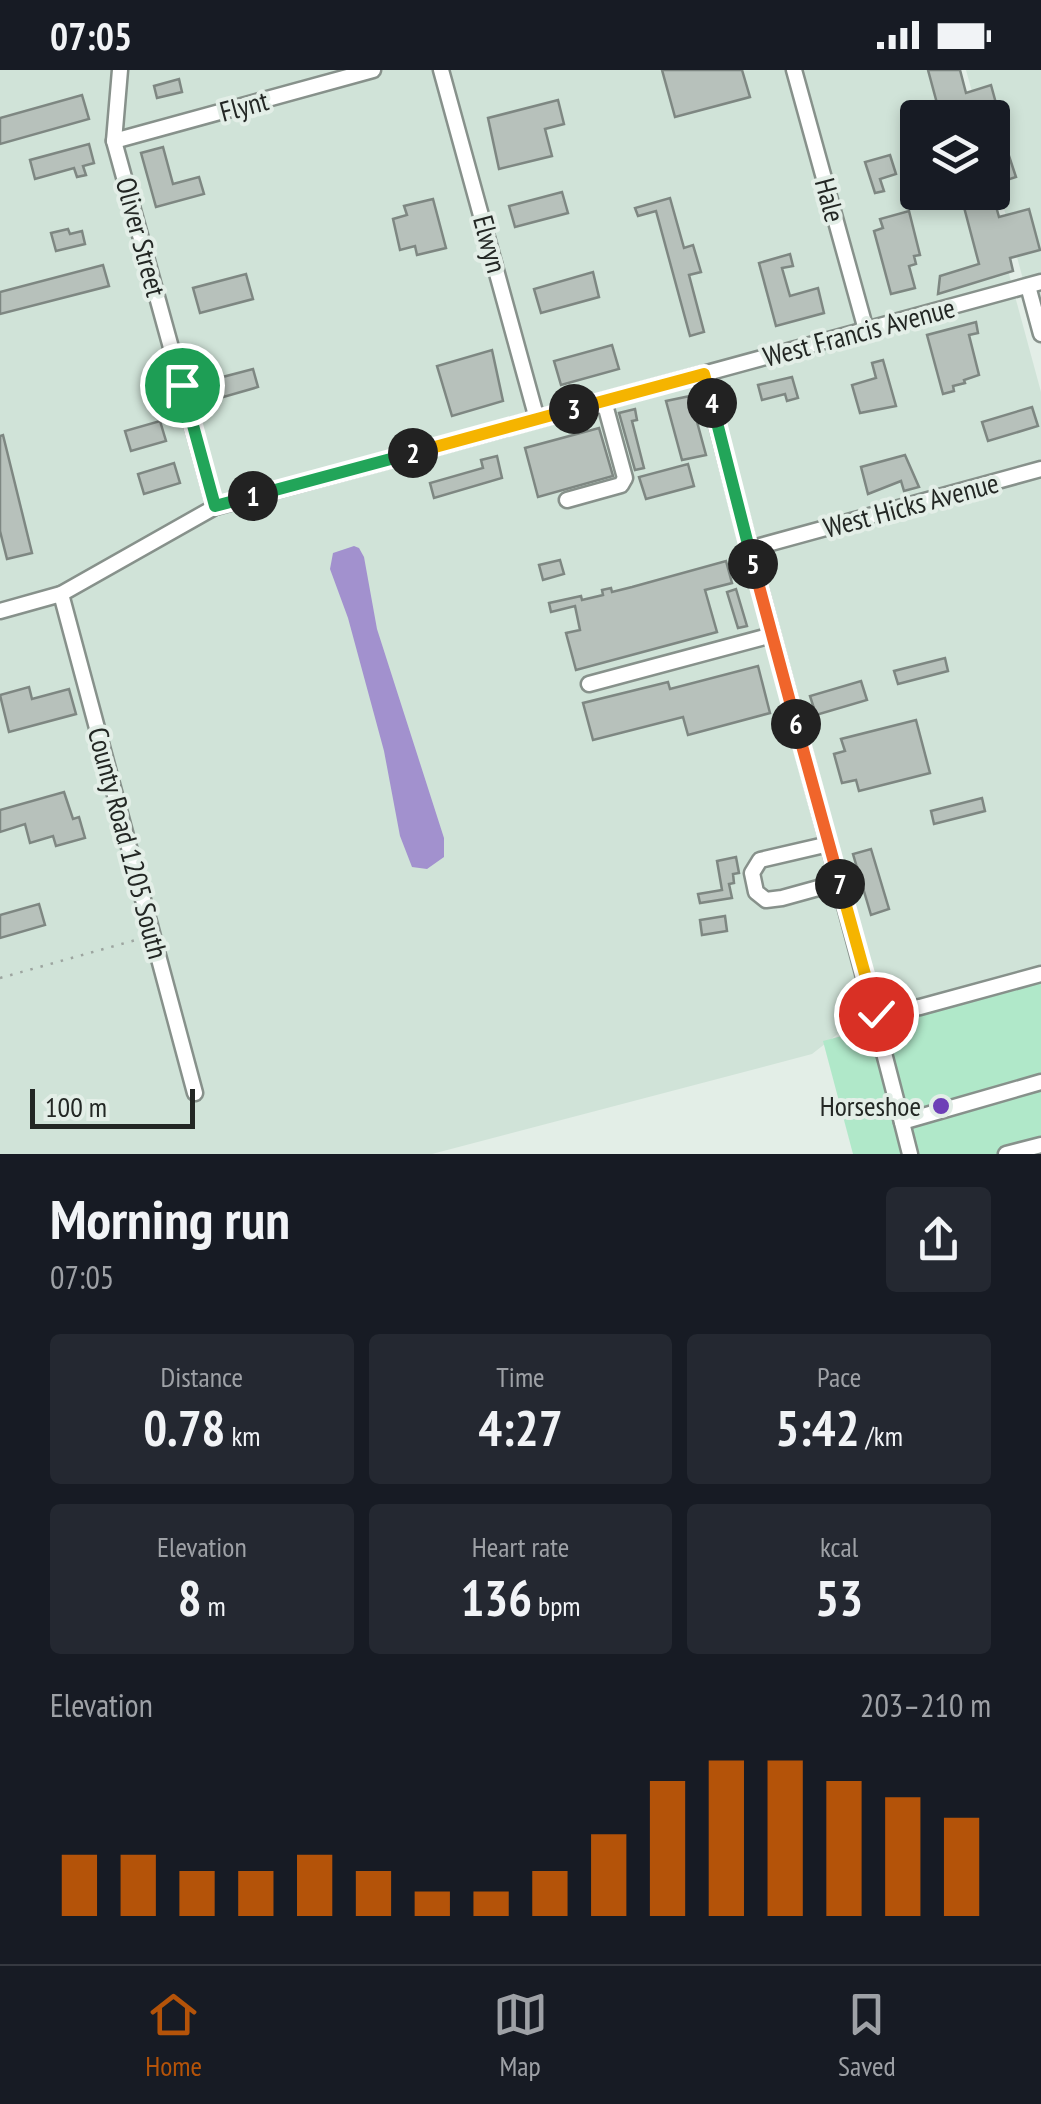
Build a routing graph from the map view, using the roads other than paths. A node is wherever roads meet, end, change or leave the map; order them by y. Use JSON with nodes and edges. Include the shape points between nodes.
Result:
{"nodes":[{"id":1,"x":120,"y":70,"type":"edge"},
{"id":2,"x":373,"y":70,"type":"edge"},
{"id":3,"x":441,"y":70,"type":"edge"},
{"id":4,"x":794,"y":70,"type":"edge"},
{"id":5,"x":114,"y":141,"type":"junction"},
{"id":6,"x":1034,"y":284,"type":"edge"},
{"id":7,"x":866,"y":330,"type":"junction"},
{"id":8,"x":1041,"y":334,"type":"edge"},
{"id":9,"x":704,"y":374,"type":"junction"},
{"id":10,"x":604,"y":401,"type":"junction"},
{"id":11,"x":537,"y":419,"type":"junction"},
{"id":12,"x":1041,"y":470,"type":"edge"},
{"id":13,"x":567,"y":500,"type":"dead end"},
{"id":14,"x":215,"y":506,"type":"junction"},
{"id":15,"x":740,"y":518,"type":"junction"},
{"id":16,"x":781,"y":540,"type":"junction"},
{"id":17,"x":749,"y":550,"type":"junction"},
{"id":18,"x":61,"y":594,"type":"junction"},
{"id":19,"x":0,"y":612,"type":"edge"},
{"id":20,"x":772,"y":635,"type":"junction"},
{"id":21,"x":588,"y":684,"type":"dead end"},
{"id":22,"x":829,"y":844,"type":"junction"},
{"id":23,"x":840,"y":882,"type":"junction"},
{"id":24,"x":1041,"y":974,"type":"edge"},
{"id":25,"x":876,"y":1014,"type":"junction"},
{"id":26,"x":1041,"y":1082,"type":"edge"},
{"id":27,"x":195,"y":1093,"type":"dead end"},
{"id":28,"x":902,"y":1122,"type":"junction"},
{"id":29,"x":1041,"y":1144,"type":"edge"},
{"id":30,"x":910,"y":1154,"type":"edge"},
{"id":31,"x":1006,"y":1154,"type":"edge"}],
"edges":[{"from":1,"to":5,"type":"street"},
{"from":2,"to":5,"type":"street","name":"Flynt"},
{"from":3,"to":11,"type":"street","name":"Elwyn"},
{"from":4,"to":7,"type":"street","name":"Hale"},
{"from":5,"to":14,"type":"street","name":"Oliver Street"},
{"from":6,"to":7,"type":"street","name":"West Francis Avenue"},
{"from":6,"to":8,"type":"street"},
{"from":7,"to":9,"type":"street","name":"West Francis Avenue"},
{"from":9,"to":10,"type":"street","name":"West Francis Avenue"},
{"from":9,"to":15,"type":"street"},
{"from":10,"to":11,"type":"street","name":"West Francis Avenue"},
{"from":10,"to":13,"type":"street","via":[[625,478],[621,485]]},
{"from":11,"to":14,"type":"street","name":"West Francis Avenue"},
{"from":12,"to":16,"type":"street","name":"West Hicks Avenue"},
{"from":14,"to":18,"type":"street","name":"West Francis Avenue"},
{"from":15,"to":16,"type":"street","via":[[756,538]]},
{"from":15,"to":17,"type":"street"},
{"from":16,"to":17,"type":"street","name":"West Hicks Avenue"},
{"from":17,"to":20,"type":"street"},
{"from":18,"to":19,"type":"street","name":"West Francis Avenue"},
{"from":18,"to":27,"type":"street","name":"County Road 1205 South"},
{"from":20,"to":21,"type":"street"},
{"from":20,"to":22,"type":"street"},
{"from":22,"to":23,"type":"street"},
{"from":22,"to":23,"type":"street","via":[[760,860],[753,882],[766,900]]},
{"from":23,"to":25,"type":"street"},
{"from":24,"to":25,"type":"street"},
{"from":25,"to":28,"type":"street"},
{"from":26,"to":28,"type":"street"},
{"from":28,"to":30,"type":"street"},
{"from":29,"to":31,"type":"street"}]}
